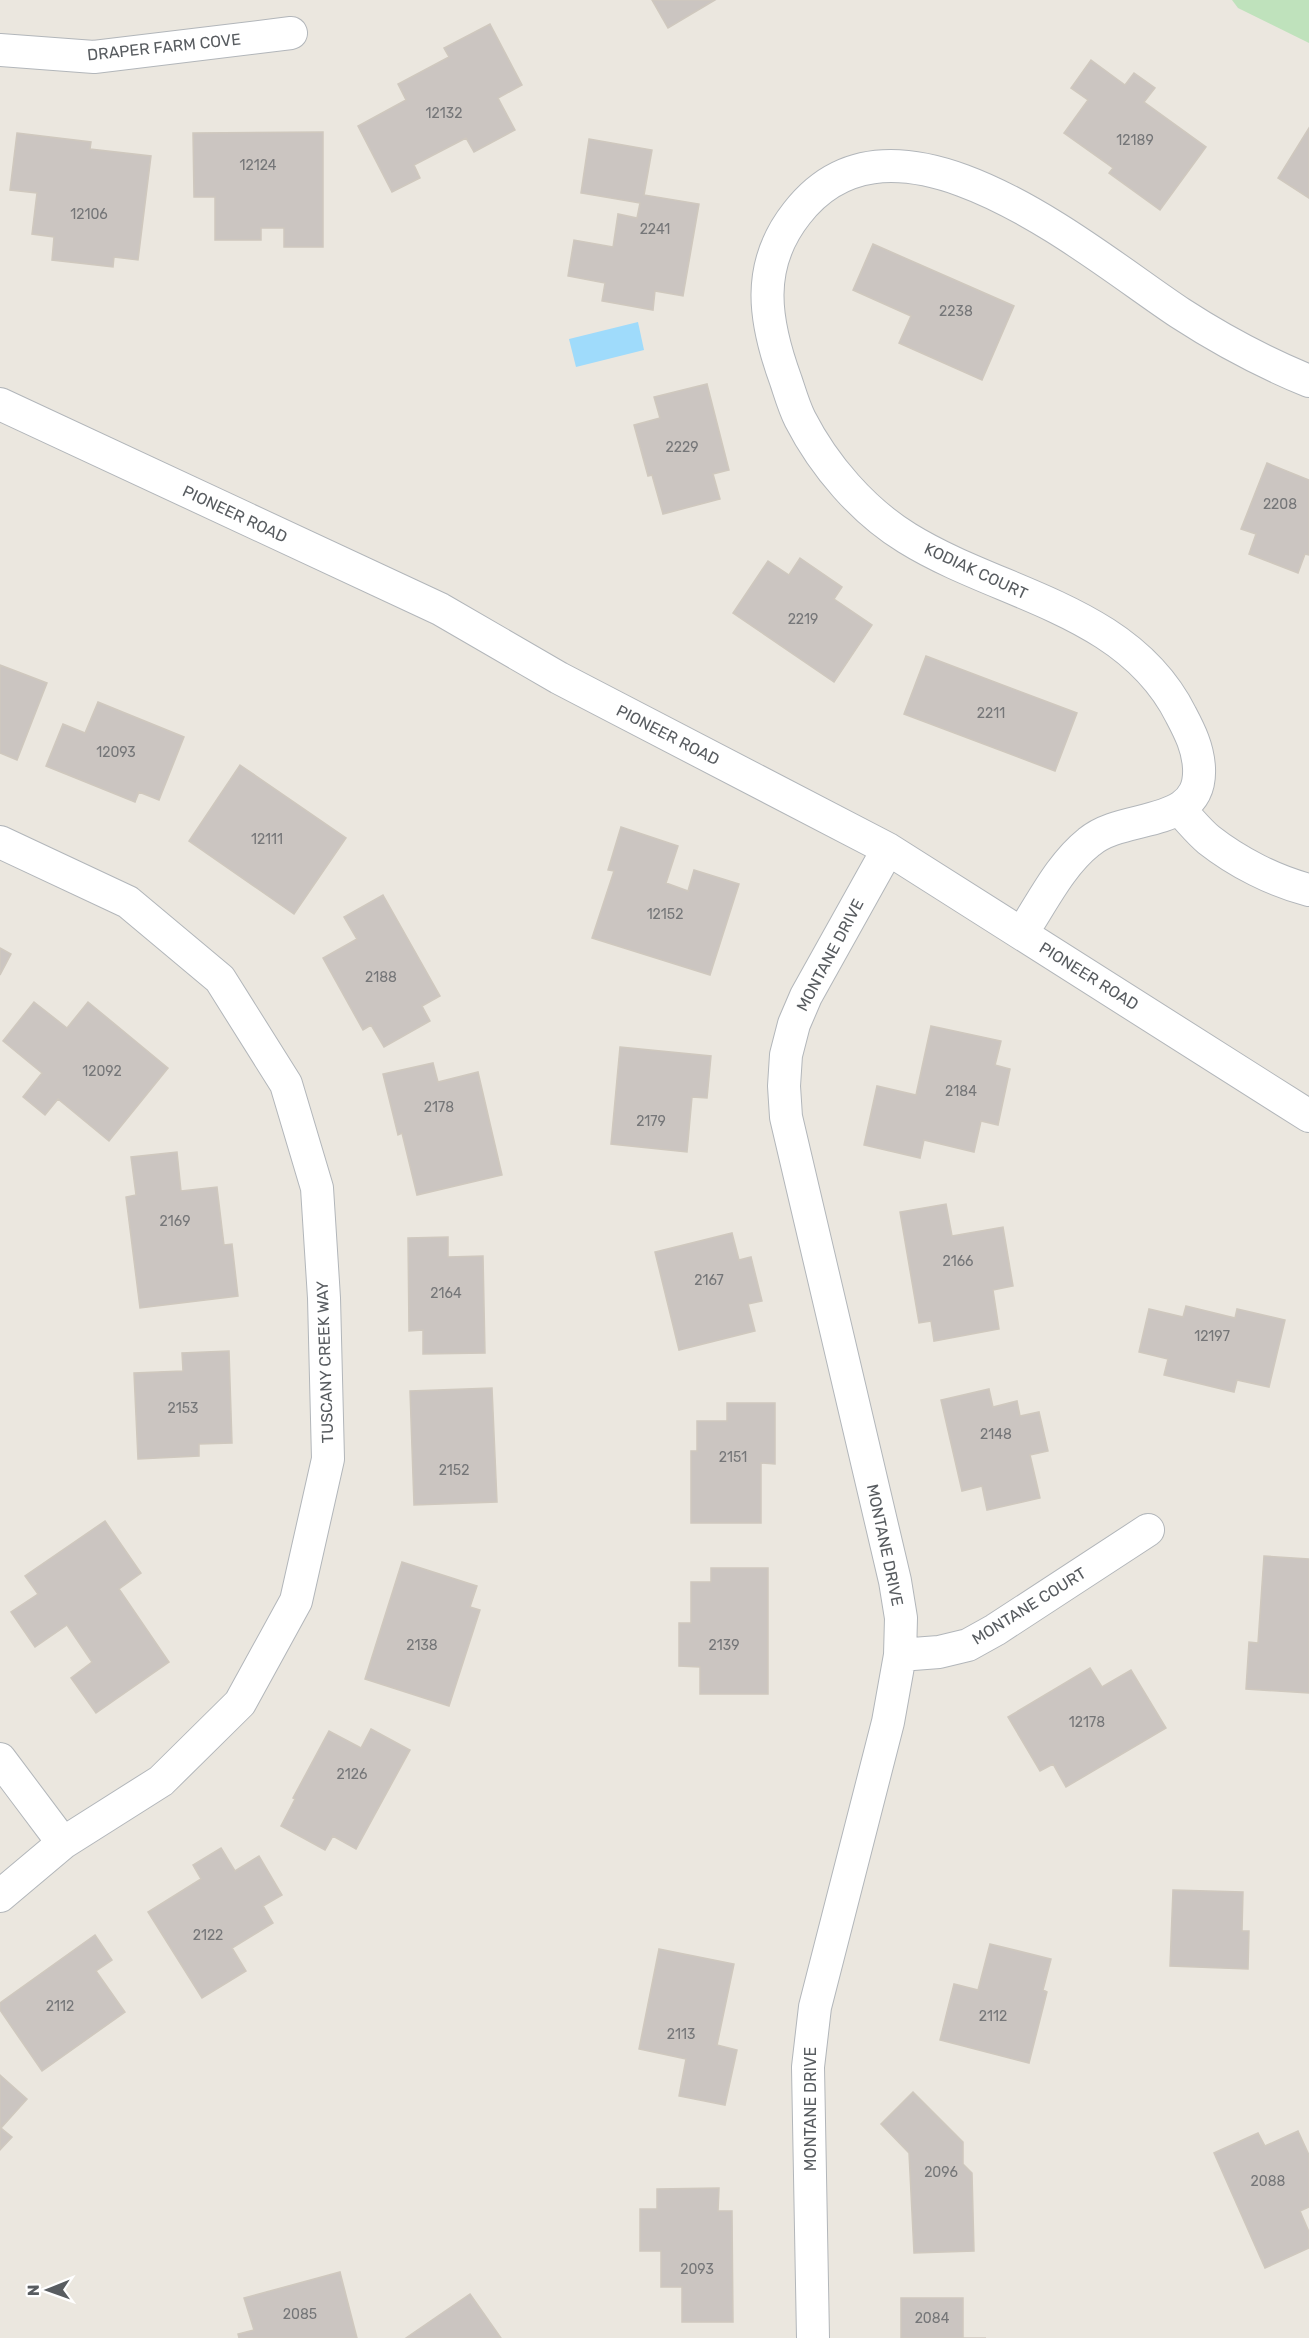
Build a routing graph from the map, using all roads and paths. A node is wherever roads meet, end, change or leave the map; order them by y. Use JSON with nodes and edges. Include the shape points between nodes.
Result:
{"nodes":[{"id":1,"x":291,"y":33,"type":"dead end"},
{"id":2,"x":0,"y":50,"type":"edge"},
{"id":3,"x":1309,"y":381,"type":"edge"},
{"id":4,"x":0,"y":404,"type":"edge"},
{"id":5,"x":1179,"y":809,"type":"junction"},
{"id":6,"x":0,"y":842,"type":"edge"},
{"id":7,"x":888,"y":849,"type":"junction"},
{"id":8,"x":1309,"y":890,"type":"edge"},
{"id":9,"x":1022,"y":933,"type":"junction"},
{"id":10,"x":1309,"y":1116,"type":"edge"},
{"id":11,"x":1148,"y":1530,"type":"dead end"},
{"id":12,"x":900,"y":1655,"type":"junction"},
{"id":13,"x":0,"y":1759,"type":"edge"},
{"id":14,"x":63,"y":1843,"type":"junction"},
{"id":15,"x":0,"y":1896,"type":"edge"},
{"id":16,"x":813,"y":2338,"type":"edge"}],
"edges":[{"from":1,"to":2,"type":"street","name":"DRAPER FARM COVE","via":[[94,57]]},
{"from":3,"to":5,"type":"street","name":"KODIAK COURT","via":[[1185,316],[1041,217],[934,171],[880,165],[851,173],[824,187],[801,207],[783,231],[772,258],[767,310],[779,363],[800,418],[829,465],[863,504],[905,537],[953,563],[1076,615],[1115,640],[1150,670],[1176,704],[1195,743],[1199,782],[1194,798]]},
{"from":4,"to":7,"type":"street","name":"PIONEER ROAD","via":[[440,609],[559,678]]},
{"from":5,"to":8,"type":"street","via":[[1208,839],[1240,861]]},
{"from":5,"to":9,"type":"street","via":[[1091,839],[1074,855]]},
{"from":6,"to":14,"type":"street","name":"TUSCANY CREEK WAY","via":[[128,902],[220,979],[286,1084],[317,1188],[324,1298],[328,1459],[296,1601],[240,1703],[161,1781]]},
{"from":7,"to":9,"type":"street","name":"PIONEER ROAD"},
{"from":7,"to":12,"type":"street","name":"MONTANE DRIVE","via":[[806,996],[786,1055],[784,1086],[786,1117],[895,1581],[901,1618]]},
{"from":9,"to":10,"type":"street","name":"PIONEER ROAD"},
{"from":11,"to":12,"type":"street","name":"MONTANE COURT","via":[[968,1645]]},
{"from":12,"to":16,"type":"street","name":"MONTANE DRIVE","via":[[888,1722],[810,2037]]},
{"from":13,"to":14,"type":"street"},
{"from":14,"to":15,"type":"street","name":"TUSCANY CREEK WAY"}]}
